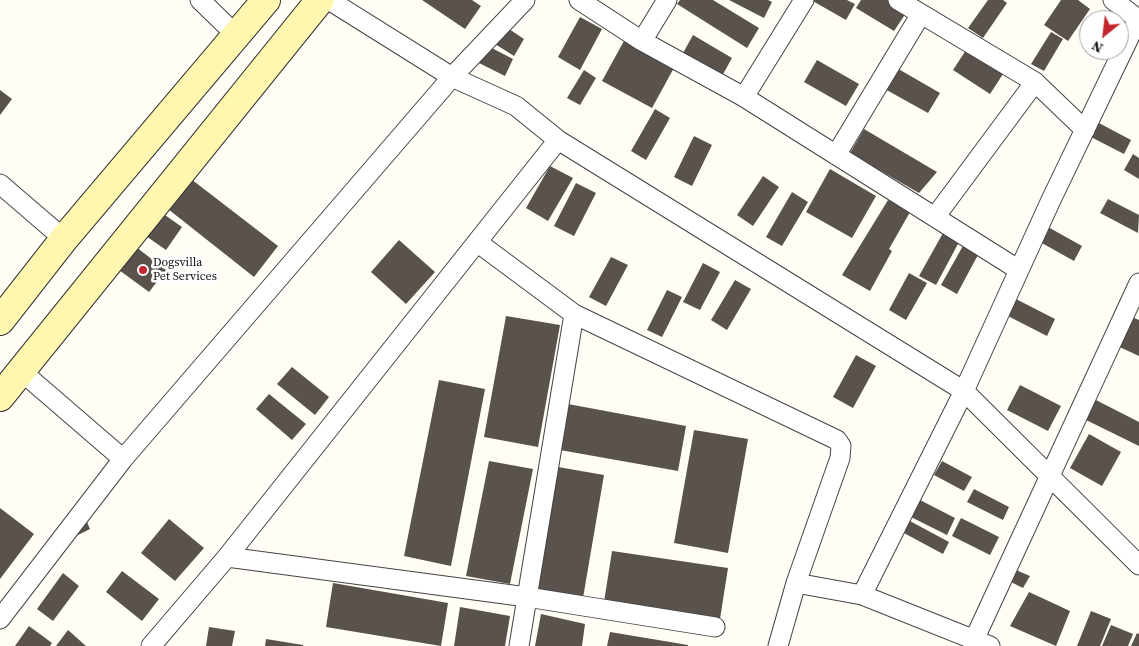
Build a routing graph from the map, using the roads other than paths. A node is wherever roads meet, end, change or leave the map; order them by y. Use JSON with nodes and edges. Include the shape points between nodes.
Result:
{"nodes":[{"id":1,"x":200,"y":0,"type":"edge"},
{"id":2,"x":266,"y":0,"type":"edge"},
{"id":3,"x":320,"y":0,"type":"edge"},
{"id":4,"x":329,"y":0,"type":"edge"},
{"id":5,"x":524,"y":0,"type":"edge"},
{"id":6,"x":579,"y":0,"type":"edge"},
{"id":7,"x":667,"y":0,"type":"edge"},
{"id":8,"x":804,"y":0,"type":"edge"},
{"id":9,"x":898,"y":0,"type":"edge"},
{"id":10,"x":1113,"y":0,"type":"edge"},
{"id":11,"x":921,"y":14,"type":"junction"},
{"id":12,"x":1139,"y":20,"type":"edge"},
{"id":13,"x":236,"y":35,"type":"junction"},
{"id":14,"x":642,"y":41,"type":"junction"},
{"id":15,"x":452,"y":77,"type":"junction"},
{"id":16,"x":1035,"y":82,"type":"junction"},
{"id":17,"x":744,"y":97,"type":"junction"},
{"id":18,"x":1085,"y":130,"type":"junction"},
{"id":19,"x":558,"y":140,"type":"junction"},
{"id":20,"x":836,"y":155,"type":"junction"},
{"id":21,"x":0,"y":184,"type":"edge"},
{"id":22,"x":935,"y":218,"type":"junction"},
{"id":23,"x":64,"y":239,"type":"junction"},
{"id":24,"x":477,"y":242,"type":"junction"},
{"id":25,"x":1018,"y":270,"type":"junction"},
{"id":26,"x":1139,"y":283,"type":"edge"},
{"id":27,"x":574,"y":314,"type":"junction"},
{"id":28,"x":0,"y":321,"type":"edge"},
{"id":29,"x":21,"y":371,"type":"junction"},
{"id":30,"x":964,"y":391,"type":"junction"},
{"id":31,"x":0,"y":397,"type":"edge"},
{"id":32,"x":123,"y":459,"type":"junction"},
{"id":33,"x":1049,"y":476,"type":"junction"},
{"id":34,"x":227,"y":557,"type":"junction"},
{"id":35,"x":1139,"y":564,"type":"edge"},
{"id":36,"x":796,"y":583,"type":"junction"},
{"id":37,"x":862,"y":595,"type":"junction"},
{"id":38,"x":527,"y":597,"type":"junction"},
{"id":39,"x":0,"y":619,"type":"edge"},
{"id":40,"x":714,"y":627,"type":"dead end"},
{"id":41,"x":982,"y":643,"type":"edge"},
{"id":42,"x":151,"y":646,"type":"edge"},
{"id":43,"x":519,"y":646,"type":"edge"},
{"id":44,"x":778,"y":646,"type":"edge"}],
"edges":[{"from":1,"to":13,"type":"street"},
{"from":2,"to":13,"type":"street"},
{"from":3,"to":29,"type":"street"},
{"from":4,"to":15,"type":"street"},
{"from":5,"to":15,"type":"street"},
{"from":6,"to":14,"type":"street"},
{"from":7,"to":14,"type":"street"},
{"from":8,"to":17,"type":"street"},
{"from":9,"to":11,"type":"street"},
{"from":10,"to":12,"type":"street"},
{"from":11,"to":16,"type":"street"},
{"from":11,"to":20,"type":"street"},
{"from":12,"to":18,"type":"street"},
{"from":13,"to":23,"type":"street"},
{"from":14,"to":17,"type":"street"},
{"from":15,"to":19,"type":"street","via":[[516,106]]},
{"from":15,"to":32,"type":"street"},
{"from":16,"to":18,"type":"street"},
{"from":16,"to":22,"type":"street"},
{"from":17,"to":20,"type":"street"},
{"from":18,"to":25,"type":"street"},
{"from":19,"to":24,"type":"street"},
{"from":19,"to":30,"type":"street"},
{"from":20,"to":22,"type":"street"},
{"from":21,"to":23,"type":"street"},
{"from":22,"to":25,"type":"street"},
{"from":23,"to":28,"type":"street"},
{"from":24,"to":27,"type":"street"},
{"from":24,"to":34,"type":"street"},
{"from":25,"to":30,"type":"street"},
{"from":26,"to":33,"type":"street"},
{"from":27,"to":36,"type":"street","via":[[837,440],[841,446],[840,458]]},
{"from":27,"to":38,"type":"street"},
{"from":29,"to":31,"type":"street"},
{"from":29,"to":32,"type":"street"},
{"from":30,"to":33,"type":"street"},
{"from":30,"to":37,"type":"street"},
{"from":32,"to":39,"type":"street"},
{"from":33,"to":35,"type":"street"},
{"from":33,"to":41,"type":"street"},
{"from":34,"to":38,"type":"street"},
{"from":34,"to":42,"type":"street"},
{"from":36,"to":37,"type":"street"},
{"from":36,"to":44,"type":"street"},
{"from":37,"to":41,"type":"street"},
{"from":38,"to":40,"type":"street"},
{"from":38,"to":43,"type":"street"}]}
